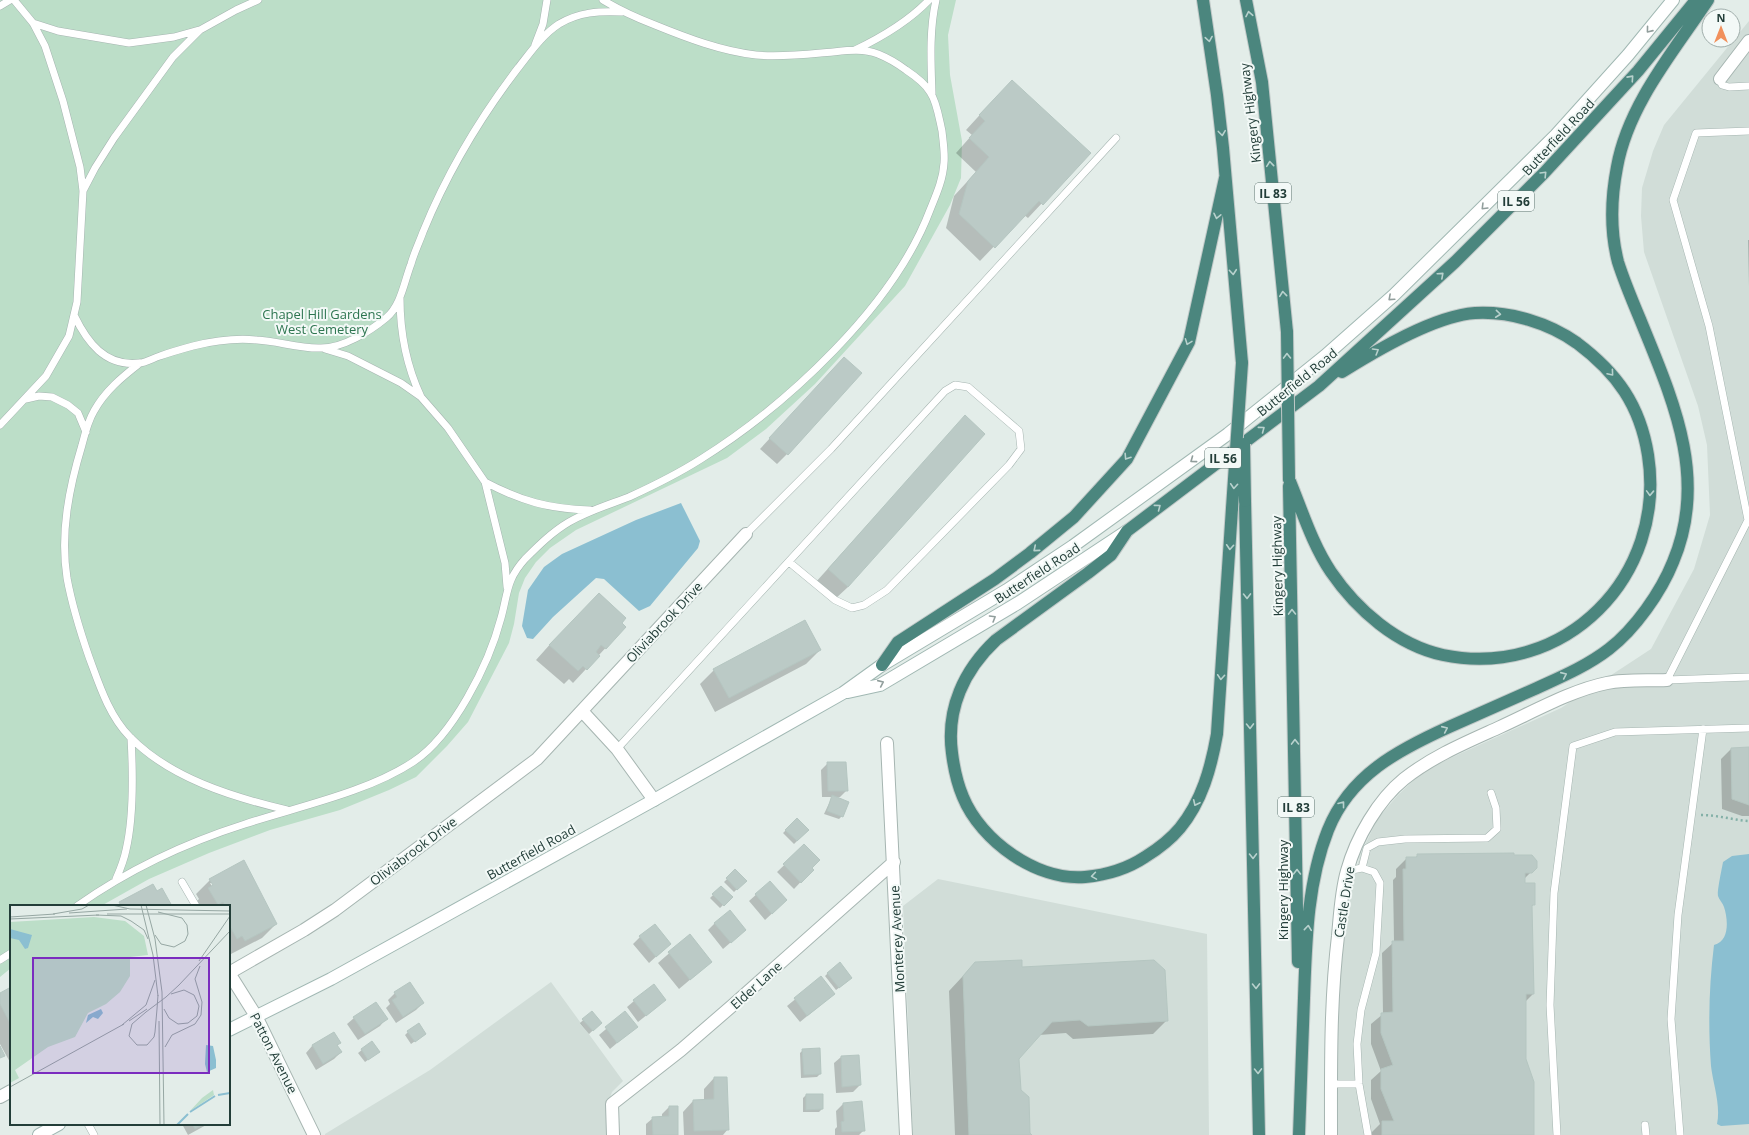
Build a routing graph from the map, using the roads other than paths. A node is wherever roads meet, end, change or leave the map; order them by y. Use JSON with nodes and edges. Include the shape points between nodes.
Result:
{"nodes":[{"id":1,"x":10,"y":0,"type":"edge"},
{"id":2,"x":14,"y":0,"type":"edge"},
{"id":3,"x":258,"y":0,"type":"edge"},
{"id":4,"x":547,"y":0,"type":"edge"},
{"id":5,"x":603,"y":0,"type":"edge"},
{"id":6,"x":928,"y":0,"type":"edge"},
{"id":7,"x":936,"y":0,"type":"edge"},
{"id":8,"x":1202,"y":0,"type":"edge"},
{"id":9,"x":1246,"y":0,"type":"edge"},
{"id":10,"x":1673,"y":0,"type":"edge"},
{"id":11,"x":1696,"y":0,"type":"edge"},
{"id":12,"x":1708,"y":0,"type":"edge"},
{"id":13,"x":0,"y":6,"type":"edge"},
{"id":14,"x":625,"y":12,"type":"junction"},
{"id":15,"x":33,"y":23,"type":"junction"},
{"id":16,"x":200,"y":30,"type":"junction"},
{"id":17,"x":1749,"y":41,"type":"edge"},
{"id":18,"x":534,"y":47,"type":"junction"},
{"id":19,"x":855,"y":50,"type":"junction"},
{"id":20,"x":1720,"y":79,"type":"joint"},
{"id":21,"x":1749,"y":86,"type":"edge"},
{"id":22,"x":932,"y":94,"type":"junction"},
{"id":23,"x":1749,"y":131,"type":"edge"},
{"id":24,"x":1116,"y":138,"type":"dead end"},
{"id":25,"x":1225,"y":178,"type":"junction"},
{"id":26,"x":83,"y":191,"type":"junction"},
{"id":27,"x":400,"y":297,"type":"junction"},
{"id":28,"x":74,"y":315,"type":"junction"},
{"id":29,"x":320,"y":348,"type":"junction"},
{"id":30,"x":140,"y":363,"type":"junction"},
{"id":31,"x":1242,"y":363,"type":"junction"},
{"id":32,"x":1319,"y":386,"type":"junction"},
{"id":33,"x":421,"y":397,"type":"junction"},
{"id":34,"x":26,"y":399,"type":"junction"},
{"id":35,"x":0,"y":425,"type":"edge"},
{"id":36,"x":86,"y":432,"type":"junction"},
{"id":37,"x":1289,"y":479,"type":"junction"},
{"id":38,"x":485,"y":482,"type":"junction"},
{"id":39,"x":591,"y":510,"type":"junction"},
{"id":40,"x":1127,"y":530,"type":"junction"},
{"id":41,"x":746,"y":534,"type":"joint"},
{"id":42,"x":789,"y":562,"type":"junction"},
{"id":43,"x":507,"y":587,"type":"junction"},
{"id":44,"x":882,"y":665,"type":"junction"},
{"id":45,"x":1749,"y":677,"type":"edge"},
{"id":46,"x":1667,"y":680,"type":"junction"},
{"id":47,"x":843,"y":693,"type":"junction"},
{"id":48,"x":582,"y":711,"type":"junction"},
{"id":49,"x":1749,"y":728,"type":"edge"},
{"id":50,"x":1703,"y":729,"type":"junction"},
{"id":51,"x":131,"y":738,"type":"junction"},
{"id":52,"x":887,"y":743,"type":"dead end"},
{"id":53,"x":617,"y":749,"type":"junction"},
{"id":54,"x":1491,"y":793,"type":"dead end"},
{"id":55,"x":654,"y":800,"type":"junction"},
{"id":56,"x":287,"y":810,"type":"junction"},
{"id":57,"x":894,"y":862,"type":"junction"},
{"id":58,"x":1362,"y":868,"type":"junction"},
{"id":59,"x":1347,"y":871,"type":"junction"},
{"id":60,"x":116,"y":879,"type":"junction"},
{"id":61,"x":182,"y":882,"type":"dead end"},
{"id":62,"x":78,"y":905,"type":"edge"},
{"id":63,"x":195,"y":905,"type":"edge"},
{"id":64,"x":10,"y":954,"type":"edge"},
{"id":65,"x":0,"y":960,"type":"edge"},
{"id":66,"x":230,"y":971,"type":"edge"},
{"id":67,"x":256,"y":1016,"type":"junction"},
{"id":68,"x":230,"y":1029,"type":"edge"},
{"id":69,"x":1331,"y":1084,"type":"junction"},
{"id":70,"x":1358,"y":1084,"type":"junction"},
{"id":71,"x":10,"y":1092,"type":"edge"},
{"id":72,"x":0,"y":1097,"type":"edge"},
{"id":73,"x":57,"y":1125,"type":"edge"},
{"id":74,"x":89,"y":1125,"type":"edge"},
{"id":75,"x":1645,"y":1125,"type":"dead end"},
{"id":76,"x":38,"y":1135,"type":"edge"},
{"id":77,"x":94,"y":1135,"type":"edge"},
{"id":78,"x":314,"y":1135,"type":"edge"},
{"id":79,"x":613,"y":1135,"type":"edge"},
{"id":80,"x":906,"y":1135,"type":"edge"},
{"id":81,"x":1259,"y":1135,"type":"edge"},
{"id":82,"x":1299,"y":1135,"type":"edge"},
{"id":83,"x":1330,"y":1135,"type":"edge"},
{"id":84,"x":1368,"y":1135,"type":"edge"},
{"id":85,"x":1557,"y":1135,"type":"edge"},
{"id":86,"x":1646,"y":1135,"type":"edge"},
{"id":87,"x":1680,"y":1135,"type":"edge"}],
"edges":[{"from":1,"to":13,"type":"lane"},
{"from":2,"to":15,"type":"lane"},
{"from":3,"to":16,"type":"lane"},
{"from":4,"to":18,"type":"lane","via":[[543,24]]},
{"from":5,"to":14,"type":"lane"},
{"from":6,"to":19,"type":"lane","via":[[919,11],[899,26]]},
{"from":7,"to":22,"type":"lane","via":[[931,40]]},
{"from":8,"to":25,"type":"highway","one_way":true,"via":[[1217,95]]},
{"from":37,"to":9,"type":"highway","name":"Kingery Highway","number":"IL 83","one_way":true,"bridge":true,"via":[[1287,332],[1262,82]]},
{"from":10,"to":44,"type":"street","name":"Butterfield Road","number":"IL 56","one_way":true,"via":[[1628,55],[1556,135],[1394,295],[1325,356],[1228,434],[1073,546],[1007,590]]},
{"from":32,"to":11,"type":"highway","name":"Butterfield Road","number":"IL 56","one_way":true,"via":[[1455,262],[1544,173],[1638,71]]},
{"from":82,"to":12,"type":"highway","one_way":true,"via":[[1305,951],[1312,892],[1327,831],[1338,809],[1380,763],[1408,746],[1574,671],[1610,648],[1638,620],[1660,588],[1673,562],[1682,535],[1687,503],[1687,466],[1682,432],[1667,385],[1618,262],[1612,208],[1617,166],[1632,118]]},
{"from":14,"to":18,"type":"lane","via":[[600,11],[575,17],[559,25]]},
{"from":14,"to":19,"type":"lane","via":[[682,36],[721,48],[757,55]]},
{"from":15,"to":16,"type":"lane","via":[[58,32],[129,43],[174,37]]},
{"from":15,"to":26,"type":"lane","via":[[45,46],[63,101],[80,167]]},
{"from":16,"to":26,"type":"lane","via":[[153,82],[114,138]]},
{"from":17,"to":20,"type":"street"},
{"from":18,"to":27,"type":"lane","via":[[482,119],[458,158],[438,196]]},
{"from":19,"to":22,"type":"lane","via":[[876,53],[897,64],[917,77]]},
{"from":20,"to":21,"type":"lane","via":[[1722,85],[1730,87]]},
{"from":22,"to":39,"type":"lane","via":[[943,138],[944,162],[939,186],[925,224],[907,257],[862,318],[824,361],[761,417],[725,443],[670,476],[629,496]]},
{"from":23,"to":46,"type":"lane","via":[[1696,133],[1673,200],[1709,326],[1748,520]]},
{"from":24,"to":41,"type":"lane","via":[[831,449]]},
{"from":25,"to":31,"type":"highway","one_way":true},
{"from":25,"to":44,"type":"highway","one_way":true,"via":[[1189,342],[1127,459],[1074,517],[994,579],[898,642]]},
{"from":26,"to":28,"type":"lane","via":[[77,302]]},
{"from":27,"to":29,"type":"lane","via":[[387,317],[372,328],[351,340]]},
{"from":27,"to":33,"type":"lane","via":[[407,357]]},
{"from":28,"to":30,"type":"lane","via":[[83,334],[108,358],[122,363]]},
{"from":28,"to":34,"type":"lane","via":[[69,336],[46,376]]},
{"from":29,"to":30,"type":"lane","via":[[256,340],[226,341],[194,346]]},
{"from":29,"to":33,"type":"lane","via":[[348,356],[401,383]]},
{"from":30,"to":36,"type":"lane","via":[[117,381],[103,398],[94,411]]},
{"from":31,"to":40,"type":"highway","one_way":true,"bridge":true,"via":[[1217,734],[1205,783],[1194,809],[1160,848],[1134,864],[1108,874],[1084,877],[1057,875],[1010,854],[977,822],[963,799],[954,774],[950,743],[952,717],[964,680],[982,653],[1111,555]]},
{"from":31,"to":81,"type":"highway","one_way":true,"bridge":true},
{"from":32,"to":37,"type":"highway","one_way":true,"via":[[1385,345],[1454,317],[1475,313],[1519,317],[1541,324],[1568,337],[1605,366],[1627,396],[1641,423],[1650,471],[1647,524],[1630,569],[1616,591],[1586,622],[1541,647],[1517,654],[1466,658],[1440,654],[1391,632],[1369,616],[1350,597],[1320,553]]},
{"from":40,"to":32,"type":"highway","name":"Butterfield Road","number":"IL 56","one_way":true},
{"from":33,"to":38,"type":"lane","via":[[448,428]]},
{"from":34,"to":35,"type":"lane"},
{"from":34,"to":36,"type":"lane","via":[[52,397],[68,405],[78,413]]},
{"from":36,"to":51,"type":"lane","via":[[78,458],[65,524],[67,578],[82,636],[104,696],[119,724]]},
{"from":82,"to":37,"type":"highway","name":"Kingery Highway","number":"IL 83","one_way":true},
{"from":38,"to":39,"type":"lane","via":[[526,501],[548,507]]},
{"from":38,"to":43,"type":"lane","via":[[505,563]]},
{"from":39,"to":43,"type":"lane","via":[[564,524],[539,545],[520,564]]},
{"from":47,"to":40,"type":"street","name":"Butterfield Road","number":"IL 56","one_way":true,"via":[[880,685],[1018,603]]},
{"from":41,"to":48,"type":"street","name":"Oliviabrook Drive"},
{"from":42,"to":42,"type":"lane","via":[[945,391],[955,385],[968,387],[1019,431],[1021,449],[1009,465],[887,590],[864,605],[852,608],[835,600]]},
{"from":42,"to":53,"type":"lane"},
{"from":43,"to":56,"type":"lane","via":[[502,617],[491,648],[455,717],[437,743],[413,762],[383,778]]},
{"from":44,"to":47,"type":"street","name":"Butterfield Road","number":"IL 56"},
{"from":45,"to":46,"type":"lane"},
{"from":46,"to":59,"type":"street","name":"Castle Drive","via":[[1608,683],[1585,689],[1431,760],[1403,780],[1383,802],[1365,826]]},
{"from":47,"to":55,"type":"street","name":"Butterfield Road","number":"IL 56"},
{"from":48,"to":53,"type":"street"},
{"from":48,"to":66,"type":"street","name":"Oliviabrook Drive","via":[[536,759],[335,910]]},
{"from":49,"to":50,"type":"lane"},
{"from":50,"to":85,"type":"lane","via":[[1615,732],[1573,746],[1554,893],[1550,1005]]},
{"from":50,"to":87,"type":"lane","via":[[1678,915],[1671,1019]]},
{"from":51,"to":56,"type":"lane","via":[[174,770],[199,783],[234,796]]},
{"from":51,"to":60,"type":"lane","via":[[132,794],[129,825],[126,850]]},
{"from":52,"to":57,"type":"street","name":"Monterey Avenue"},
{"from":53,"to":55,"type":"street"},
{"from":54,"to":58,"type":"lane","via":[[1496,808],[1498,829],[1487,838],[1405,839],[1378,842],[1367,848]]},
{"from":55,"to":67,"type":"street","name":"Butterfield Road","number":"IL 56","via":[[331,979]]},
{"from":56,"to":60,"type":"lane","via":[[190,844]]},
{"from":57,"to":79,"type":"street","name":"Elder Lane","via":[[728,1010],[614,1102]]},
{"from":57,"to":80,"type":"street","name":"Monterey Avenue"},
{"from":58,"to":59,"type":"lane"},
{"from":58,"to":70,"type":"lane","via":[[1374,872],[1380,883],[1376,953],[1361,1010],[1357,1044]]},
{"from":59,"to":69,"type":"street","name":"Castle Drive","via":[[1333,980]]},
{"from":60,"to":62,"type":"lane"},
{"from":61,"to":63,"type":"lane"},
{"from":64,"to":65,"type":"lane"},
{"from":66,"to":67,"type":"street","name":"Patton Avenue"},
{"from":67,"to":68,"type":"street","name":"Butterfield Road","number":"IL 56"},
{"from":67,"to":78,"type":"street","name":"Patton Avenue"},
{"from":69,"to":70,"type":"lane"},
{"from":69,"to":83,"type":"street","name":"Castle Drive"},
{"from":70,"to":84,"type":"lane"},
{"from":71,"to":72,"type":"street"},
{"from":73,"to":76,"type":"street"},
{"from":74,"to":77,"type":"lane"},
{"from":75,"to":86,"type":"lane"}]}
